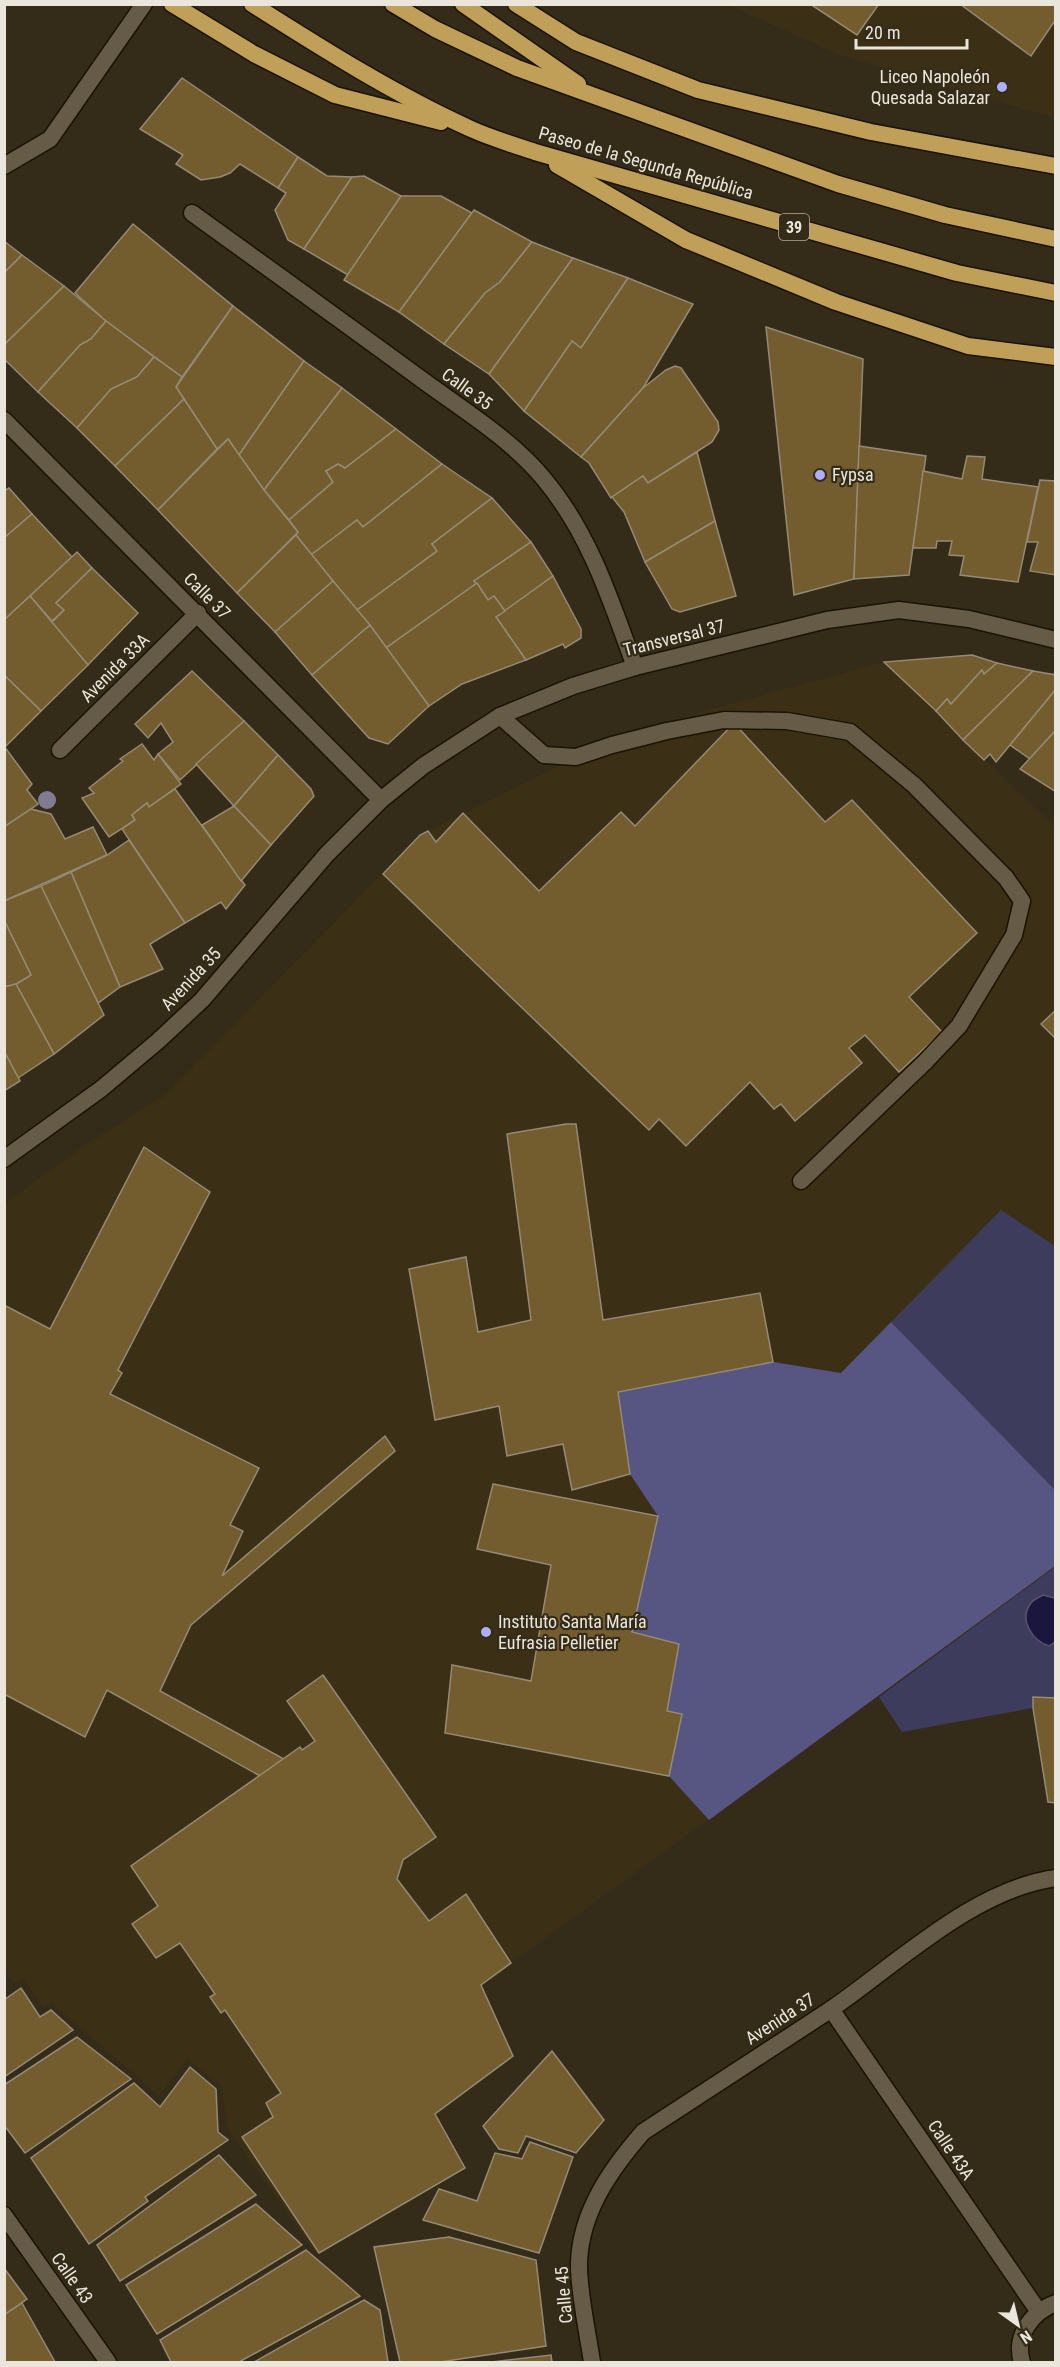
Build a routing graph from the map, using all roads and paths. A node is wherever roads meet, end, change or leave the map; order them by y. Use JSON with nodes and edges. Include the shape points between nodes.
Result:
{"nodes":[{"id":1,"x":144,"y":4,"type":"edge"},
{"id":2,"x":172,"y":4,"type":"edge"},
{"id":3,"x":252,"y":4,"type":"edge"},
{"id":4,"x":393,"y":4,"type":"edge"},
{"id":5,"x":463,"y":4,"type":"edge"},
{"id":6,"x":516,"y":4,"type":"edge"},
{"id":7,"x":598,"y":98,"type":"junction"},
{"id":8,"x":473,"y":130,"type":"junction"},
{"id":9,"x":535,"y":152,"type":"junction"},
{"id":10,"x":4,"y":166,"type":"edge"},
{"id":11,"x":1056,"y":166,"type":"edge"},
{"id":12,"x":192,"y":213,"type":"dead end"},
{"id":13,"x":1056,"y":239,"type":"edge"},
{"id":14,"x":1056,"y":293,"type":"edge"},
{"id":15,"x":1056,"y":357,"type":"edge"},
{"id":16,"x":4,"y":420,"type":"edge"},
{"id":17,"x":198,"y":613,"type":"junction"},
{"id":18,"x":1056,"y":640,"type":"edge"},
{"id":19,"x":635,"y":667,"type":"junction"},
{"id":20,"x":500,"y":716,"type":"junction"},
{"id":21,"x":60,"y":750,"type":"dead end"},
{"id":22,"x":381,"y":800,"type":"junction"},
{"id":23,"x":4,"y":1159,"type":"edge"},
{"id":24,"x":801,"y":1181,"type":"dead end"},
{"id":25,"x":1056,"y":1878,"type":"edge"},
{"id":26,"x":831,"y":2009,"type":"junction"},
{"id":27,"x":4,"y":2215,"type":"edge"},
{"id":28,"x":586,"y":2224,"type":"joint"},
{"id":29,"x":1056,"y":2303,"type":"edge"},
{"id":30,"x":1039,"y":2312,"type":"junction"},
{"id":31,"x":108,"y":2362,"type":"edge"},
{"id":32,"x":592,"y":2362,"type":"edge"},
{"id":33,"x":1022,"y":2362,"type":"edge"}],
"edges":[{"from":1,"to":10,"type":"street","via":[[50,139]]},
{"from":2,"to":8,"type":"highway","via":[[254,54],[335,95]]},
{"from":3,"to":8,"type":"highway","name":"Paseo de la Segunda República","number":"39","via":[[340,61]]},
{"from":4,"to":7,"type":"highway","via":[[517,68]]},
{"from":5,"to":7,"type":"highway"},
{"from":6,"to":11,"type":"highway","via":[[576,42],[698,90],[871,132]]},
{"from":7,"to":13,"type":"highway","via":[[838,184],[945,215]]},
{"from":8,"to":9,"type":"highway","name":"Paseo de la Segunda República","number":"39"},
{"from":9,"to":14,"type":"highway","name":"Paseo de la Segunda República","number":"39","via":[[957,273]]},
{"from":9,"to":15,"type":"highway","via":[[686,240],[836,302],[969,346]]},
{"from":12,"to":19,"type":"street","name":"Calle 35","via":[[480,422],[528,462],[557,495],[583,536]]},
{"from":16,"to":17,"type":"street","name":"Calle 37"},
{"from":17,"to":21,"type":"street","name":"Avenida 33A"},
{"from":17,"to":22,"type":"street","name":"Calle 37"},
{"from":18,"to":19,"type":"street","name":"Transversal 37","via":[[969,619],[899,610],[827,620]]},
{"from":19,"to":20,"type":"street","name":"Transversal 37","via":[[573,686]]},
{"from":20,"to":22,"type":"street","name":"Transversal 37","via":[[423,766]]},
{"from":20,"to":24,"type":"street","via":[[544,755],[576,757],[667,731],[724,720],[787,721],[849,732],[914,785],[1006,878],[1022,901],[1014,935],[959,1026]]},
{"from":22,"to":23,"type":"street","name":"Avenida 35","via":[[311,871],[202,1000],[101,1089]]},
{"from":25,"to":26,"type":"street","name":"Avenida 37","via":[[1032,1882],[969,1910]]},
{"from":26,"to":28,"type":"street","name":"Avenida 37","via":[[643,2132],[605,2181]]},
{"from":26,"to":30,"type":"street","name":"Calle 43A"},
{"from":27,"to":31,"type":"street","name":"Calle 43"},
{"from":28,"to":32,"type":"street","name":"Calle 45","via":[[579,2262]]},
{"from":29,"to":30,"type":"street"},
{"from":30,"to":33,"type":"street","via":[[1027,2324],[1021,2340]]}]}
